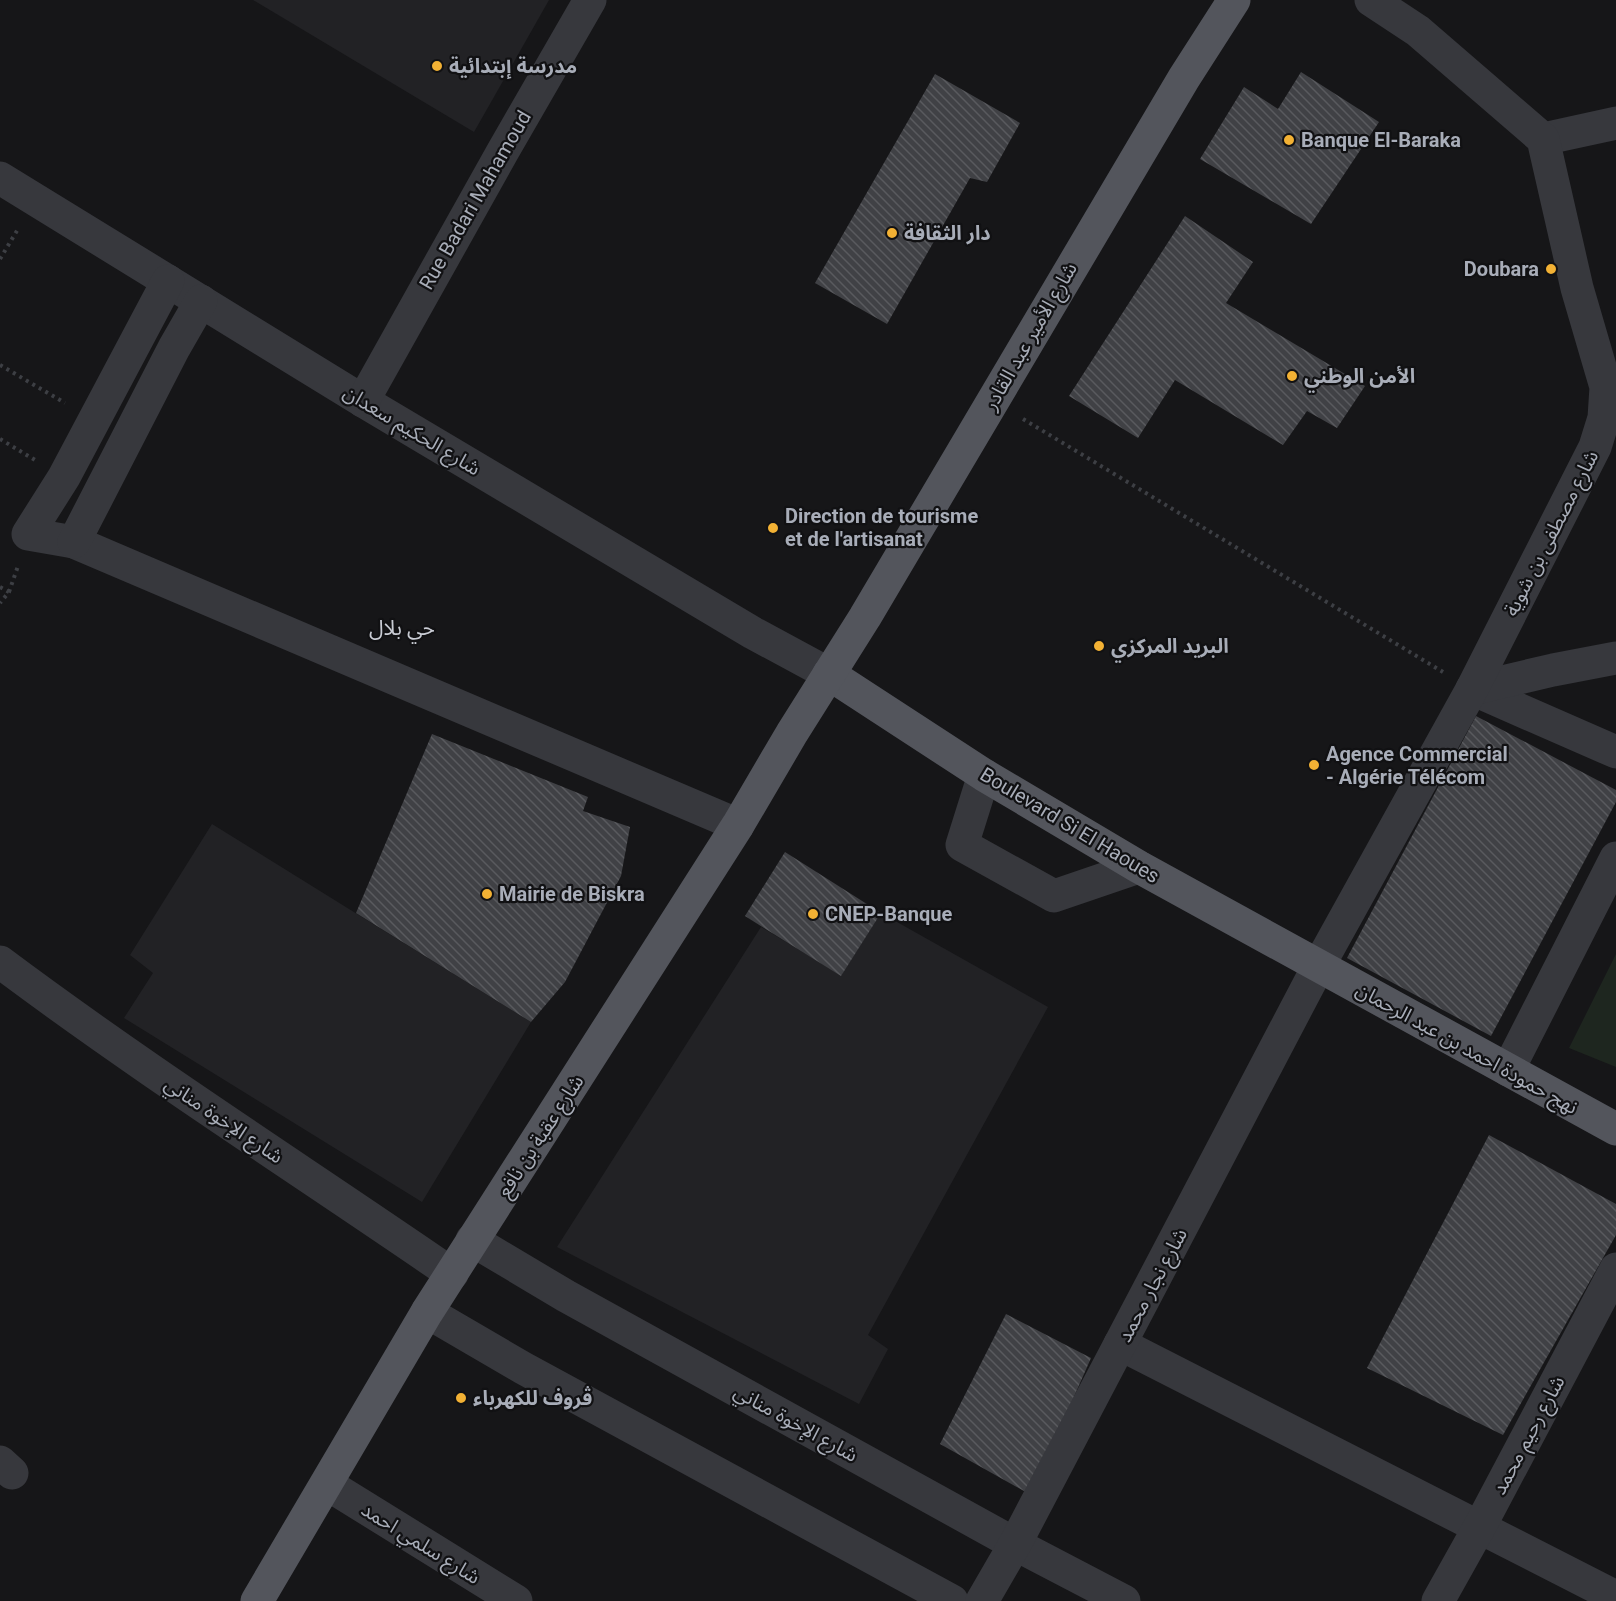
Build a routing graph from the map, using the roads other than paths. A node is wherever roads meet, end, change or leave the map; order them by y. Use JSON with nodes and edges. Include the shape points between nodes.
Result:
{"nodes":[{"id":1,"x":590,"y":0,"type":"edge"},
{"id":2,"x":1234,"y":0,"type":"edge"},
{"id":3,"x":1371,"y":0,"type":"edge"},
{"id":4,"x":1616,"y":123,"type":"edge"},
{"id":5,"x":1543,"y":139,"type":"junction"},
{"id":6,"x":0,"y":178,"type":"edge"},
{"id":7,"x":168,"y":281,"type":"junction"},
{"id":8,"x":201,"y":301,"type":"junction"},
{"id":9,"x":1611,"y":386,"type":"edge"},
{"id":10,"x":363,"y":401,"type":"junction"},
{"id":11,"x":74,"y":542,"type":"junction"},
{"id":12,"x":1616,"y":658,"type":"edge"},
{"id":13,"x":828,"y":674,"type":"junction"},
{"id":14,"x":1472,"y":689,"type":"junction"},
{"id":15,"x":1616,"y":752,"type":"edge"},
{"id":16,"x":984,"y":775,"type":"junction"},
{"id":17,"x":738,"y":825,"type":"junction"},
{"id":18,"x":1616,"y":858,"type":"edge"},
{"id":19,"x":1139,"y":867,"type":"junction"},
{"id":20,"x":0,"y":962,"type":"edge"},
{"id":21,"x":1318,"y":967,"type":"junction"},
{"id":22,"x":1508,"y":1070,"type":"junction"},
{"id":23,"x":1616,"y":1129,"type":"edge"},
{"id":24,"x":472,"y":1240,"type":"junction"},
{"id":25,"x":1616,"y":1269,"type":"edge"},
{"id":26,"x":452,"y":1274,"type":"junction"},
{"id":27,"x":427,"y":1312,"type":"junction"},
{"id":28,"x":1120,"y":1344,"type":"junction"},
{"id":29,"x":327,"y":1484,"type":"junction"},
{"id":30,"x":1480,"y":1526,"type":"junction"},
{"id":31,"x":1015,"y":1544,"type":"junction"},
{"id":32,"x":1616,"y":1597,"type":"edge"},
{"id":33,"x":257,"y":1601,"type":"edge"},
{"id":34,"x":516,"y":1601,"type":"edge"},
{"id":35,"x":952,"y":1601,"type":"edge"},
{"id":36,"x":982,"y":1601,"type":"edge"},
{"id":37,"x":1124,"y":1601,"type":"edge"},
{"id":38,"x":1438,"y":1601,"type":"edge"}],
"edges":[{"from":1,"to":10,"type":"street","name":"Rue Badari Mahamoud"},
{"from":2,"to":13,"type":"main road","name":"شارع الأمير عبد القادر"},
{"from":3,"to":5,"type":"street","via":[[1418,32]]},
{"from":4,"to":5,"type":"street"},
{"from":5,"to":9,"type":"street","name":"شارع مصطفى بن شوية","via":[[1577,288]]},
{"from":6,"to":7,"type":"street","name":"شارع الحكيم سعدان"},
{"from":7,"to":8,"type":"street","name":"شارع الحكيم سعدان"},
{"from":7,"to":11,"type":"street","via":[[64,477],[28,534]]},
{"from":8,"to":10,"type":"street","name":"شارع الحكيم سعدان"},
{"from":8,"to":11,"type":"street"},
{"from":9,"to":14,"type":"street","name":"شارع مصطفى بن شوية","via":[[1595,447]]},
{"from":10,"to":13,"type":"street","name":"شارع الحكيم سعدان"},
{"from":11,"to":17,"type":"street"},
{"from":12,"to":14,"type":"street"},
{"from":13,"to":16,"type":"main road","name":"Boulevard Si El Haoues"},
{"from":13,"to":17,"type":"main road","name":"شارع عقبة بن نافع"},
{"from":14,"to":15,"type":"street"},
{"from":14,"to":21,"type":"street","name":"شارع مصطفى بن شوية"},
{"from":16,"to":19,"type":"main road","name":"Boulevard Si El Haoues"},
{"from":16,"to":19,"type":"street","via":[[962,845],[1054,896]]},
{"from":17,"to":24,"type":"main road","name":"شارع عقبة بن نافع"},
{"from":18,"to":22,"type":"street"},
{"from":19,"to":21,"type":"main road","name":"Boulevard Si El Haoues"},
{"from":20,"to":26,"type":"street","name":"شارع الإخوة مناني","via":[[209,1111]]},
{"from":21,"to":22,"type":"main road","name":"نهج حمودة احمد بن عبد الرحمان"},
{"from":21,"to":28,"type":"street","name":"شارع نجار محمد"},
{"from":22,"to":23,"type":"main road","name":"نهج حمودة احمد بن عبد الرحمان"},
{"from":24,"to":26,"type":"main road","name":"شارع عقبة بن نافع"},
{"from":24,"to":31,"type":"street","name":"شارع الإخوة مناني"},
{"from":25,"to":30,"type":"street","name":"شارع رحيم محمد"},
{"from":26,"to":27,"type":"main road","name":"شارع عقبة بن نافع"},
{"from":27,"to":29,"type":"main road","name":"شارع عقبة بن نافع"},
{"from":27,"to":35,"type":"street"},
{"from":28,"to":30,"type":"street"},
{"from":28,"to":31,"type":"street","name":"شارع نجار محمد"},
{"from":29,"to":33,"type":"main road","name":"شارع عقبة بن نافع"},
{"from":29,"to":34,"type":"street","name":"شارع سلمي احمد"},
{"from":30,"to":32,"type":"street"},
{"from":30,"to":38,"type":"street","name":"شارع رحيم محمد"},
{"from":31,"to":36,"type":"street","name":"شارع نجار محمد"},
{"from":31,"to":37,"type":"street","name":"شارع الإخوة مناني"}]}
